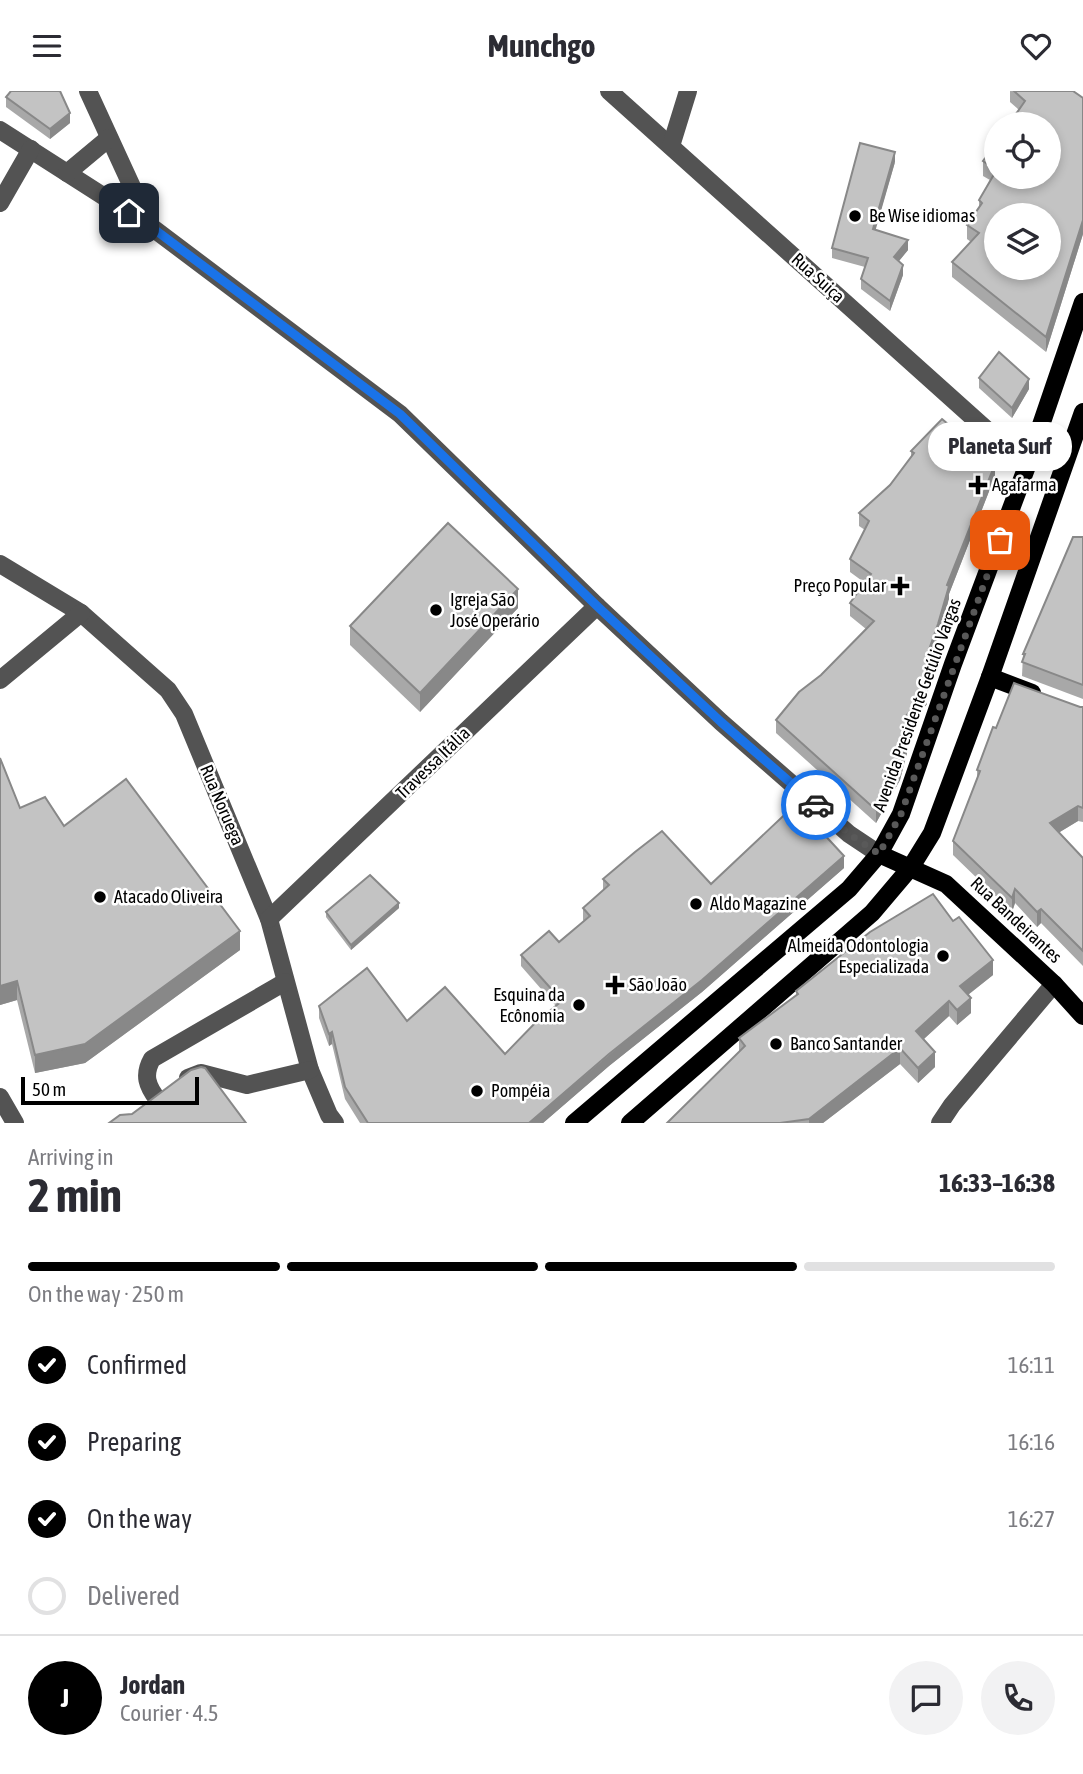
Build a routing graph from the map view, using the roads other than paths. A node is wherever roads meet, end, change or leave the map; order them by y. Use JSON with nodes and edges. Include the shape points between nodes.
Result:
{"nodes":[{"id":1,"x":88,"y":91,"type":"edge"},
{"id":2,"x":609,"y":91,"type":"edge"},
{"id":3,"x":688,"y":91,"type":"edge"},
{"id":4,"x":0,"y":130,"type":"edge"},
{"id":5,"x":109,"y":138,"type":"junction"},
{"id":6,"x":671,"y":146,"type":"junction"},
{"id":7,"x":30,"y":149,"type":"junction"},
{"id":8,"x":67,"y":173,"type":"junction"},
{"id":9,"x":0,"y":203,"type":"edge"},
{"id":10,"x":150,"y":226,"type":"junction"},
{"id":11,"x":1083,"y":302,"type":"edge"},
{"id":12,"x":1083,"y":412,"type":"edge"},
{"id":13,"x":1027,"y":466,"type":"junction"},
{"id":14,"x":0,"y":564,"type":"edge"},
{"id":15,"x":597,"y":606,"type":"junction"},
{"id":16,"x":81,"y":613,"type":"junction"},
{"id":17,"x":990,"y":677,"type":"junction"},
{"id":18,"x":0,"y":680,"type":"edge"},
{"id":19,"x":1048,"y":698,"type":"edge"},
{"id":20,"x":879,"y":854,"type":"junction"},
{"id":21,"x":911,"y":867,"type":"junction"},
{"id":22,"x":270,"y":919,"type":"junction"},
{"id":23,"x":285,"y":982,"type":"junction"},
{"id":24,"x":1054,"y":985,"type":"junction"},
{"id":25,"x":1083,"y":1016,"type":"edge"},
{"id":26,"x":310,"y":1069,"type":"junction"},
{"id":27,"x":167,"y":1093,"type":"junction"},
{"id":28,"x":0,"y":1097,"type":"edge"},
{"id":29,"x":142,"y":1111,"type":"edge"},
{"id":30,"x":15,"y":1123,"type":"edge"},
{"id":31,"x":335,"y":1123,"type":"edge"},
{"id":32,"x":574,"y":1123,"type":"edge"},
{"id":33,"x":630,"y":1123,"type":"edge"},
{"id":34,"x":940,"y":1123,"type":"edge"}],
"edges":[{"from":1,"to":5,"type":"street"},
{"from":2,"to":6,"type":"street","name":"Rua Suiça"},
{"from":3,"to":6,"type":"street"},
{"from":4,"to":7,"type":"street"},
{"from":5,"to":8,"type":"street"},
{"from":5,"to":10,"type":"street"},
{"from":6,"to":13,"type":"street","name":"Rua Suiça"},
{"from":7,"to":8,"type":"street"},
{"from":7,"to":9,"type":"street"},
{"from":8,"to":10,"type":"street"},
{"from":10,"to":15,"type":"street","via":[[400,414]]},
{"from":11,"to":13,"type":"main road","name":"Avenida Presidente Getúlio Vargas"},
{"from":12,"to":17,"type":"main road"},
{"from":13,"to":20,"type":"main road","name":"Avenida Presidente Getúlio Vargas","via":[[901,814]]},
{"from":14,"to":16,"type":"street","name":"Rua Noruega"},
{"from":15,"to":20,"type":"street","via":[[721,722],[849,834]]},
{"from":15,"to":22,"type":"street","name":"Travessa Itália"},
{"from":16,"to":18,"type":"street"},
{"from":16,"to":22,"type":"street","name":"Rua Noruega","via":[[168,690],[184,714]]},
{"from":17,"to":19,"type":"main road"},
{"from":17,"to":21,"type":"main road","via":[[932,833]]},
{"from":20,"to":21,"type":"main road","name":"Rua Bandeirantes"},
{"from":20,"to":32,"type":"main road","name":"Avenida Presidente Getúlio Vargas","via":[[849,889]]},
{"from":21,"to":24,"type":"main road","name":"Rua Bandeirantes","via":[[946,884]]},
{"from":21,"to":33,"type":"main road","via":[[872,913]]},
{"from":22,"to":23,"type":"street","name":"Rua Noruega"},
{"from":23,"to":26,"type":"street","name":"Rua Noruega"},
{"from":23,"to":27,"type":"street","via":[[152,1059],[146,1080]]},
{"from":24,"to":25,"type":"main road","name":"Rua Bandeirantes"},
{"from":24,"to":34,"type":"street"},
{"from":26,"to":27,"type":"street","via":[[247,1085],[201,1073]]},
{"from":26,"to":31,"type":"street","name":"Rua Noruega"},
{"from":27,"to":29,"type":"street"},
{"from":28,"to":30,"type":"street"}]}
